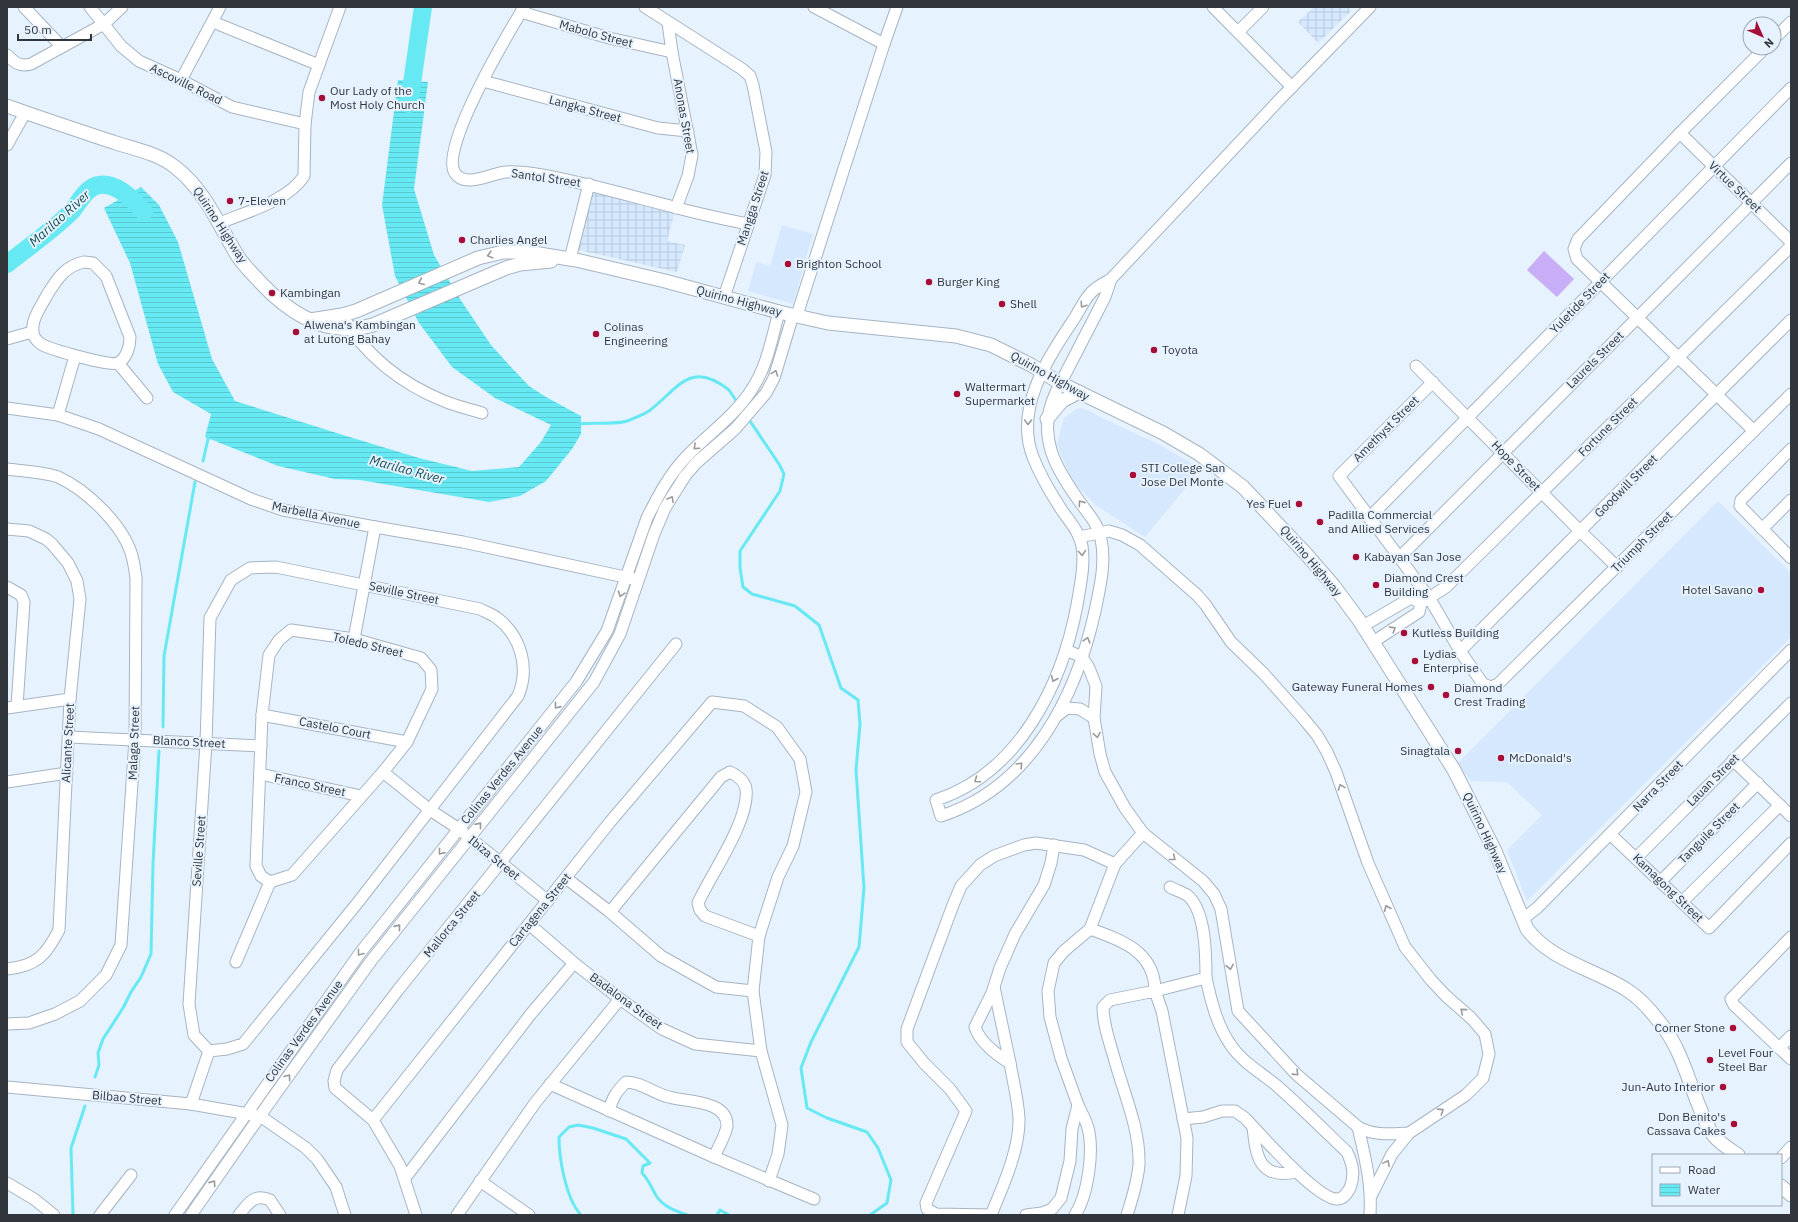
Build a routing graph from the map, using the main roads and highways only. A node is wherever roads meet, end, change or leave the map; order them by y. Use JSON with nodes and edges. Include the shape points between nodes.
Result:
{"nodes":[{"id":1,"x":7,"y":106,"type":"edge"},
{"id":2,"x":570,"y":259,"type":"junction"},
{"id":3,"x":310,"y":320,"type":"junction"},
{"id":4,"x":1079,"y":392,"type":"junction"},
{"id":5,"x":1047,"y":419,"type":"road end"},
{"id":6,"x":1736,"y":1154,"type":"edge"},
{"id":7,"x":1782,"y":1187,"type":"edge"},
{"id":8,"x":1791,"y":1195,"type":"edge"}],
"edges":[{"from":1,"to":3,"type":"main road","name":"Quirino Highway","via":[[132,148],[174,166],[199,191],[238,256],[254,275],[287,307]]},
{"from":2,"to":3,"type":"main road","name":"Quirino Highway","one_way":true,"via":[[514,250],[478,258],[342,315]]},
{"from":2,"to":3,"type":"main road","name":"Quirino Highway","via":[[520,264],[496,272],[373,325],[350,330],[330,328]]},
{"from":2,"to":4,"type":"main road","name":"Quirino Highway","via":[[828,323],[956,336],[991,344]]},
{"from":4,"to":5,"type":"main road","via":[[1062,401]]},
{"from":4,"to":6,"type":"main road","name":"Quirino Highway","via":[[1177,441],[1243,487],[1333,585],[1363,626],[1454,770],[1495,852],[1531,935],[1569,961],[1627,990],[1653,1015],[1676,1048],[1706,1124],[1724,1146]]},
{"from":7,"to":8,"type":"main road"}]}
